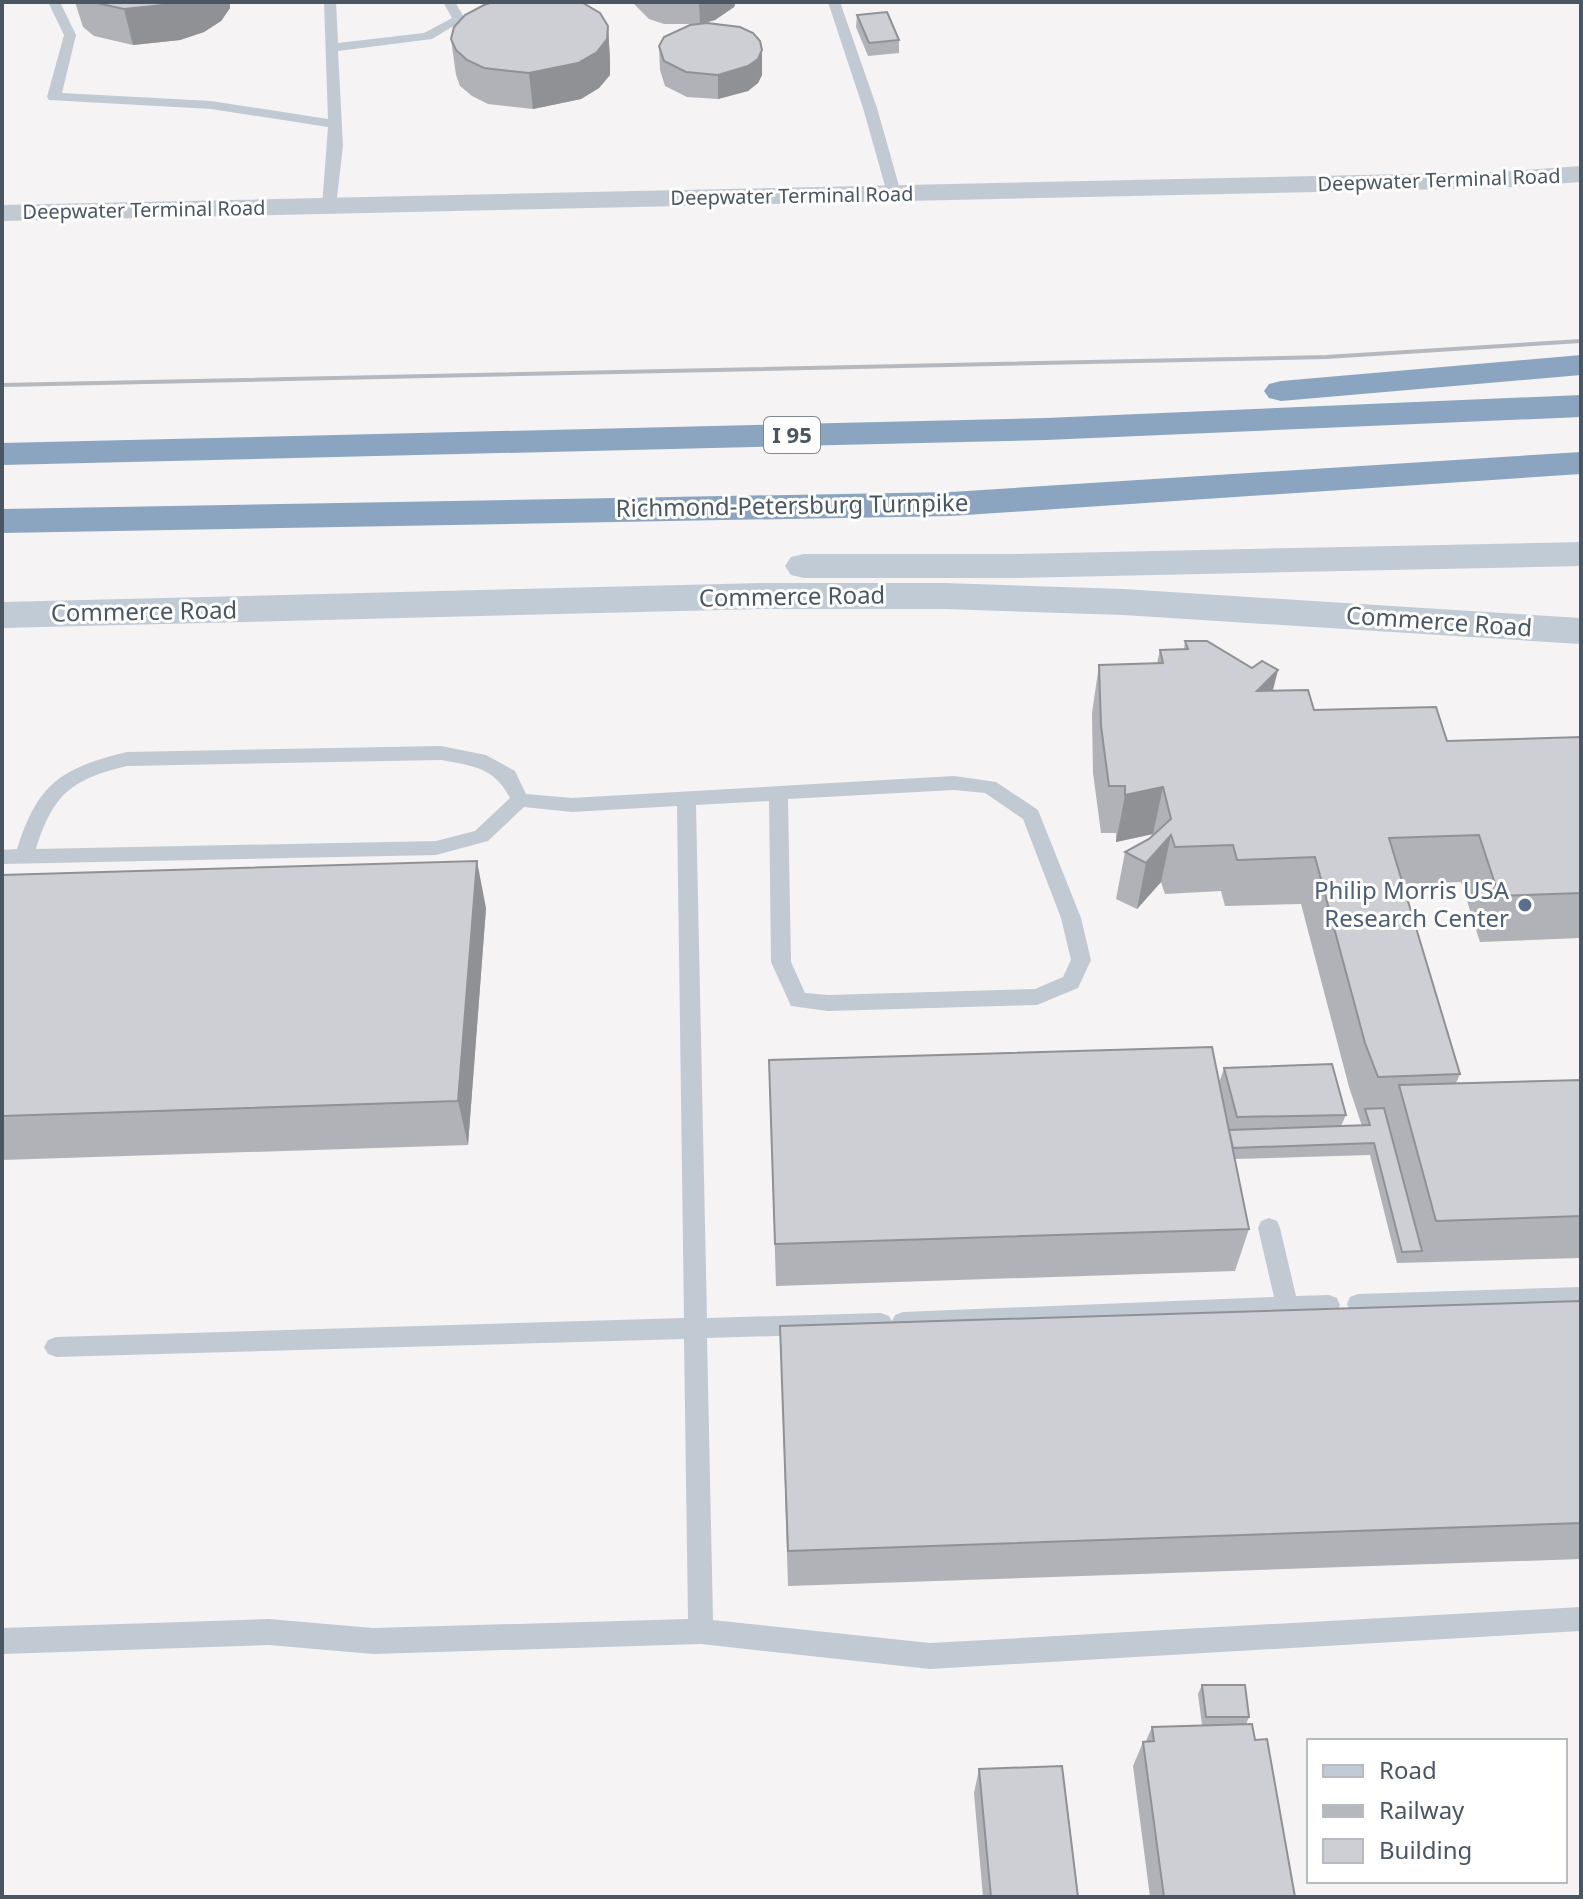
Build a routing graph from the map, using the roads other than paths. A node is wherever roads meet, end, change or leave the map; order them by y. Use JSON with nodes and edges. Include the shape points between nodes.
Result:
{"nodes":[{"id":1,"x":54,"y":2,"type":"edge"},
{"id":2,"x":330,"y":2,"type":"edge"},
{"id":3,"x":449,"y":2,"type":"edge"},
{"id":4,"x":834,"y":2,"type":"edge"},
{"id":5,"x":333,"y":48,"type":"junction"},
{"id":6,"x":335,"y":124,"type":"junction"},
{"id":7,"x":1581,"y":174,"type":"edge"},
{"id":8,"x":894,"y":193,"type":"junction"},
{"id":9,"x":329,"y":206,"type":"junction"},
{"id":10,"x":2,"y":213,"type":"edge"},
{"id":11,"x":1581,"y":365,"type":"edge"},
{"id":12,"x":1581,"y":406,"type":"edge"},
{"id":13,"x":581,"y":441,"type":"junction"},
{"id":14,"x":2,"y":454,"type":"edge"},
{"id":15,"x":1581,"y":463,"type":"edge"},
{"id":16,"x":2,"y":521,"type":"edge"},
{"id":17,"x":1581,"y":554,"type":"edge"},
{"id":18,"x":2,"y":585,"type":"edge"},
{"id":19,"x":2,"y":615,"type":"edge"},
{"id":20,"x":1581,"y":631,"type":"edge"},
{"id":21,"x":778,"y":793,"type":"junction"},
{"id":22,"x":686,"y":797,"type":"junction"},
{"id":23,"x":520,"y":800,"type":"junction"},
{"id":24,"x":2,"y":857,"type":"edge"},
{"id":25,"x":24,"y":857,"type":"junction"},
{"id":26,"x":1269,"y":1228,"type":"dead end"},
{"id":27,"x":1581,"y":1297,"type":"edge"},
{"id":28,"x":1358,"y":1304,"type":"edge"},
{"id":29,"x":1329,"y":1305,"type":"edge"},
{"id":30,"x":1287,"y":1306,"type":"junction"},
{"id":31,"x":695,"y":1328,"type":"junction"},
{"id":32,"x":56,"y":1347,"type":"dead end"},
{"id":33,"x":1581,"y":1619,"type":"edge"},
{"id":34,"x":701,"y":1631,"type":"junction"},
{"id":35,"x":2,"y":1641,"type":"edge"}],
"edges":[{"from":1,"to":6,"type":"lane","via":[[70,35],[54,97],[211,105]]},
{"from":2,"to":5,"type":"lane"},
{"from":3,"to":5,"type":"lane","via":[[459,19],[427,36]]},
{"from":4,"to":8,"type":"lane"},
{"from":5,"to":6,"type":"lane"},
{"from":6,"to":9,"type":"lane"},
{"from":7,"to":8,"type":"street","name":"Deepwater Terminal Road"},
{"from":8,"to":9,"type":"street","name":"Deepwater Terminal Road"},
{"from":9,"to":10,"type":"street","name":"Deepwater Terminal Road"},
{"from":11,"to":13,"type":"highway"},
{"from":12,"to":13,"type":"highway","number":"I 95","via":[[1046,429]]},
{"from":13,"to":14,"type":"highway","number":"I 95"},
{"from":15,"to":16,"type":"highway","name":"Richmond-Petersburg Turnpike","via":[[951,504]]},
{"from":17,"to":18,"type":"main road","name":"Commerce Road"},
{"from":19,"to":20,"type":"main road","name":"Commerce Road","via":[[945,596]]},
{"from":21,"to":21,"type":"lane","via":[[954,783],[989,787],[1031,815],[1071,918],[1081,960],[1071,982],[1037,997],[798,1000],[781,962]]},
{"from":21,"to":22,"type":"lane"},
{"from":22,"to":23,"type":"lane","via":[[572,805]]},
{"from":22,"to":31,"type":"lane"},
{"from":23,"to":25,"type":"lane","via":[[481,836],[436,848]]},
{"from":23,"to":25,"type":"lane","via":[[508,776],[479,760],[441,753],[127,759],[86,768],[51,791],[36,815]]},
{"from":24,"to":25,"type":"lane"},
{"from":26,"to":30,"type":"lane"},
{"from":27,"to":28,"type":"lane"},
{"from":29,"to":30,"type":"lane"},
{"from":30,"to":31,"type":"lane"},
{"from":31,"to":32,"type":"lane"},
{"from":31,"to":34,"type":"lane"},
{"from":33,"to":34,"type":"lane","via":[[930,1656]]},
{"from":34,"to":35,"type":"lane","via":[[373,1641],[269,1632]]}]}
